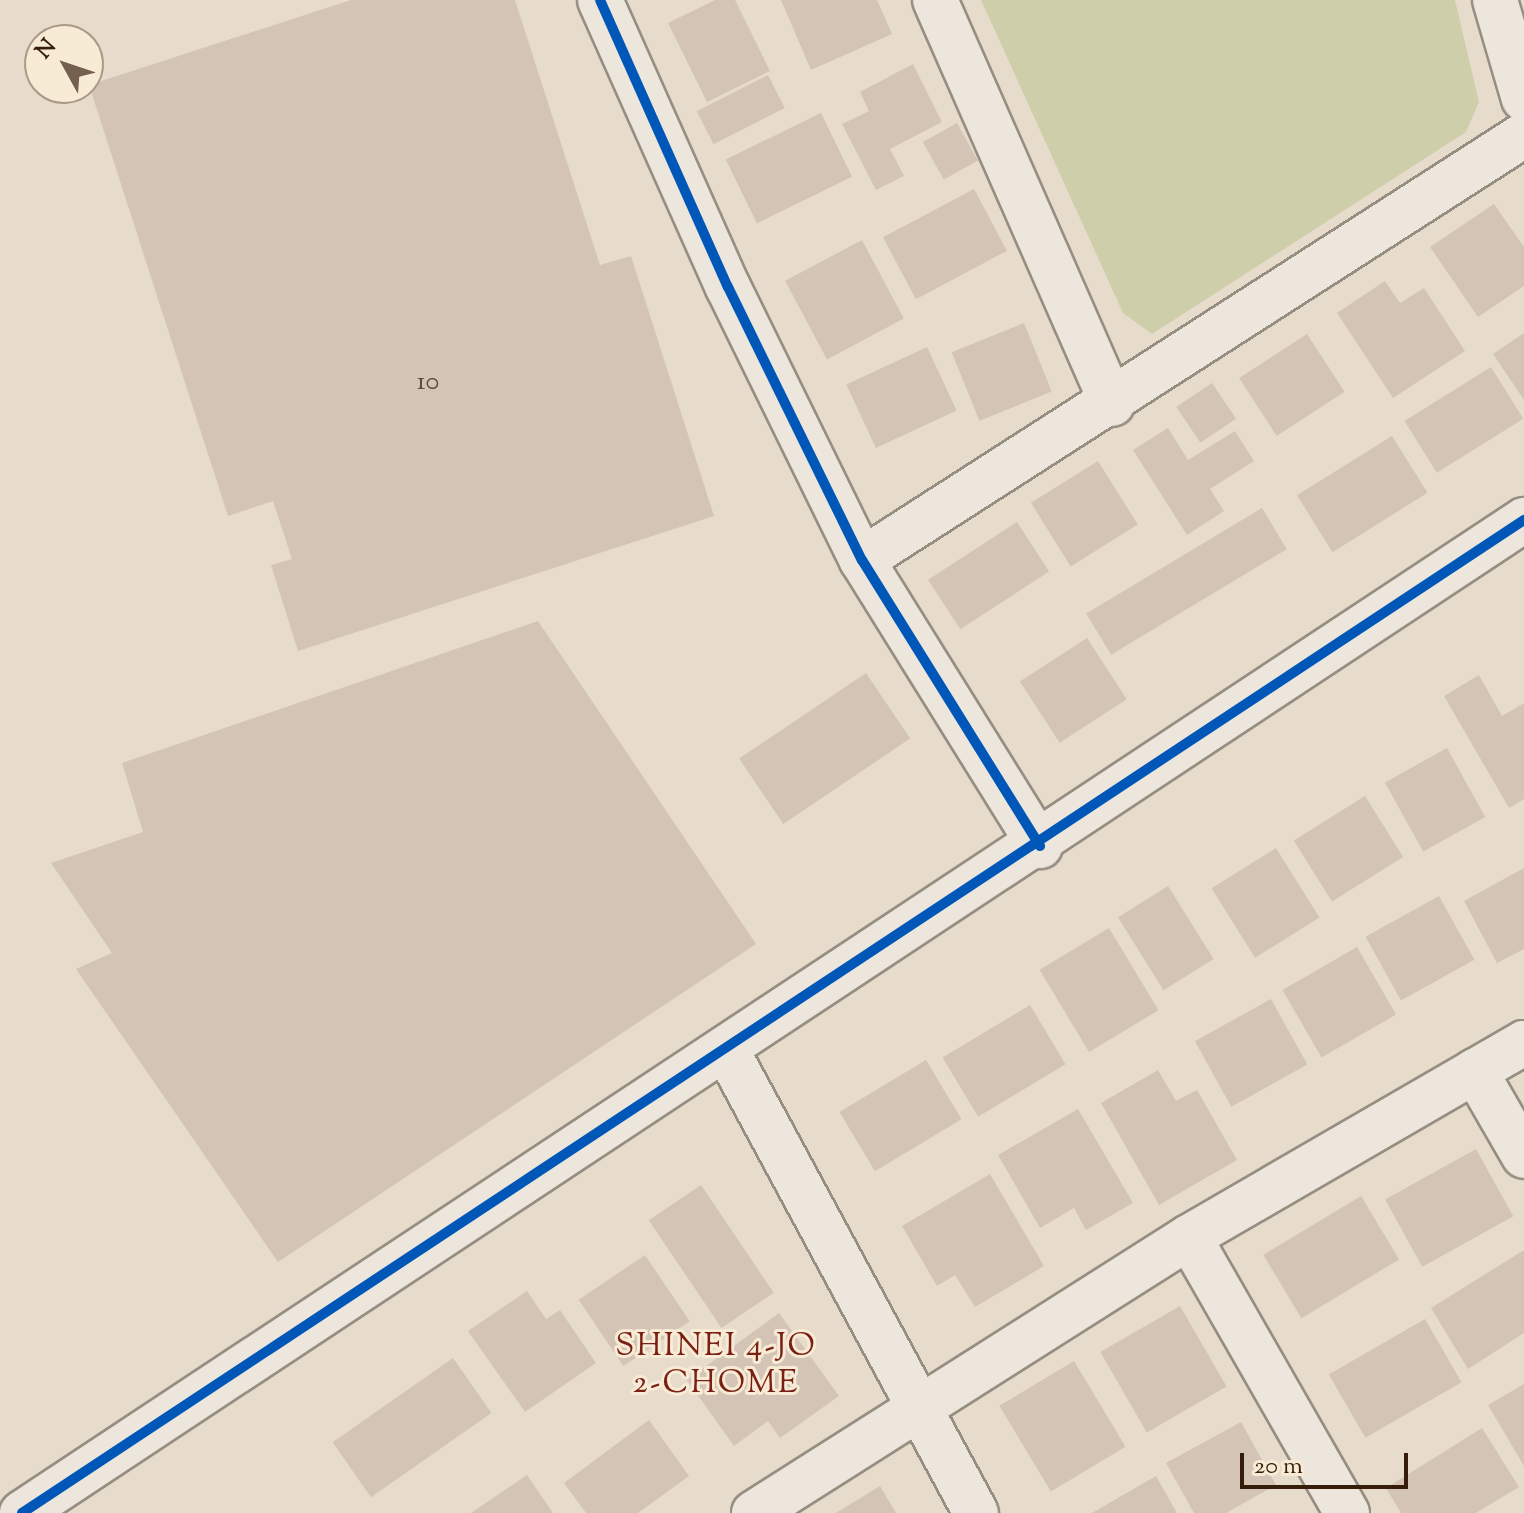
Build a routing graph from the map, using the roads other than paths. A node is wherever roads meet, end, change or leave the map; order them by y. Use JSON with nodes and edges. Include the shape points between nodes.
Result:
{"nodes":[{"id":1,"x":935,"y":0,"type":"edge"},
{"id":2,"x":1495,"y":0,"type":"edge"},
{"id":3,"x":616,"y":5,"type":"edge"},
{"id":4,"x":1524,"y":99,"type":"edge"},
{"id":5,"x":1524,"y":135,"type":"edge"},
{"id":6,"x":1112,"y":404,"type":"junction"},
{"id":7,"x":1524,"y":520,"type":"edge"},
{"id":8,"x":862,"y":560,"type":"junction"},
{"id":9,"x":1040,"y":846,"type":"junction"},
{"id":10,"x":1524,"y":1043,"type":"edge"},
{"id":11,"x":727,"y":1051,"type":"junction"},
{"id":12,"x":1475,"y":1071,"type":"junction"},
{"id":13,"x":1524,"y":1156,"type":"edge"},
{"id":14,"x":1189,"y":1237,"type":"junction"},
{"id":15,"x":917,"y":1412,"type":"junction"},
{"id":16,"x":22,"y":1513,"type":"edge"},
{"id":17,"x":754,"y":1513,"type":"edge"},
{"id":18,"x":976,"y":1513,"type":"edge"},
{"id":19,"x":1347,"y":1513,"type":"edge"}],
"edges":[{"from":1,"to":6,"type":"street"},
{"from":2,"to":4,"type":"street"},
{"from":3,"to":8,"type":"street","via":[[728,287]]},
{"from":5,"to":6,"type":"street"},
{"from":6,"to":8,"type":"street"},
{"from":7,"to":9,"type":"street"},
{"from":8,"to":9,"type":"street"},
{"from":9,"to":11,"type":"street"},
{"from":10,"to":12,"type":"street"},
{"from":11,"to":15,"type":"street"},
{"from":11,"to":16,"type":"street"},
{"from":12,"to":13,"type":"street"},
{"from":12,"to":14,"type":"street"},
{"from":14,"to":15,"type":"street"},
{"from":14,"to":19,"type":"street"},
{"from":15,"to":17,"type":"street"},
{"from":15,"to":18,"type":"street"}]}
